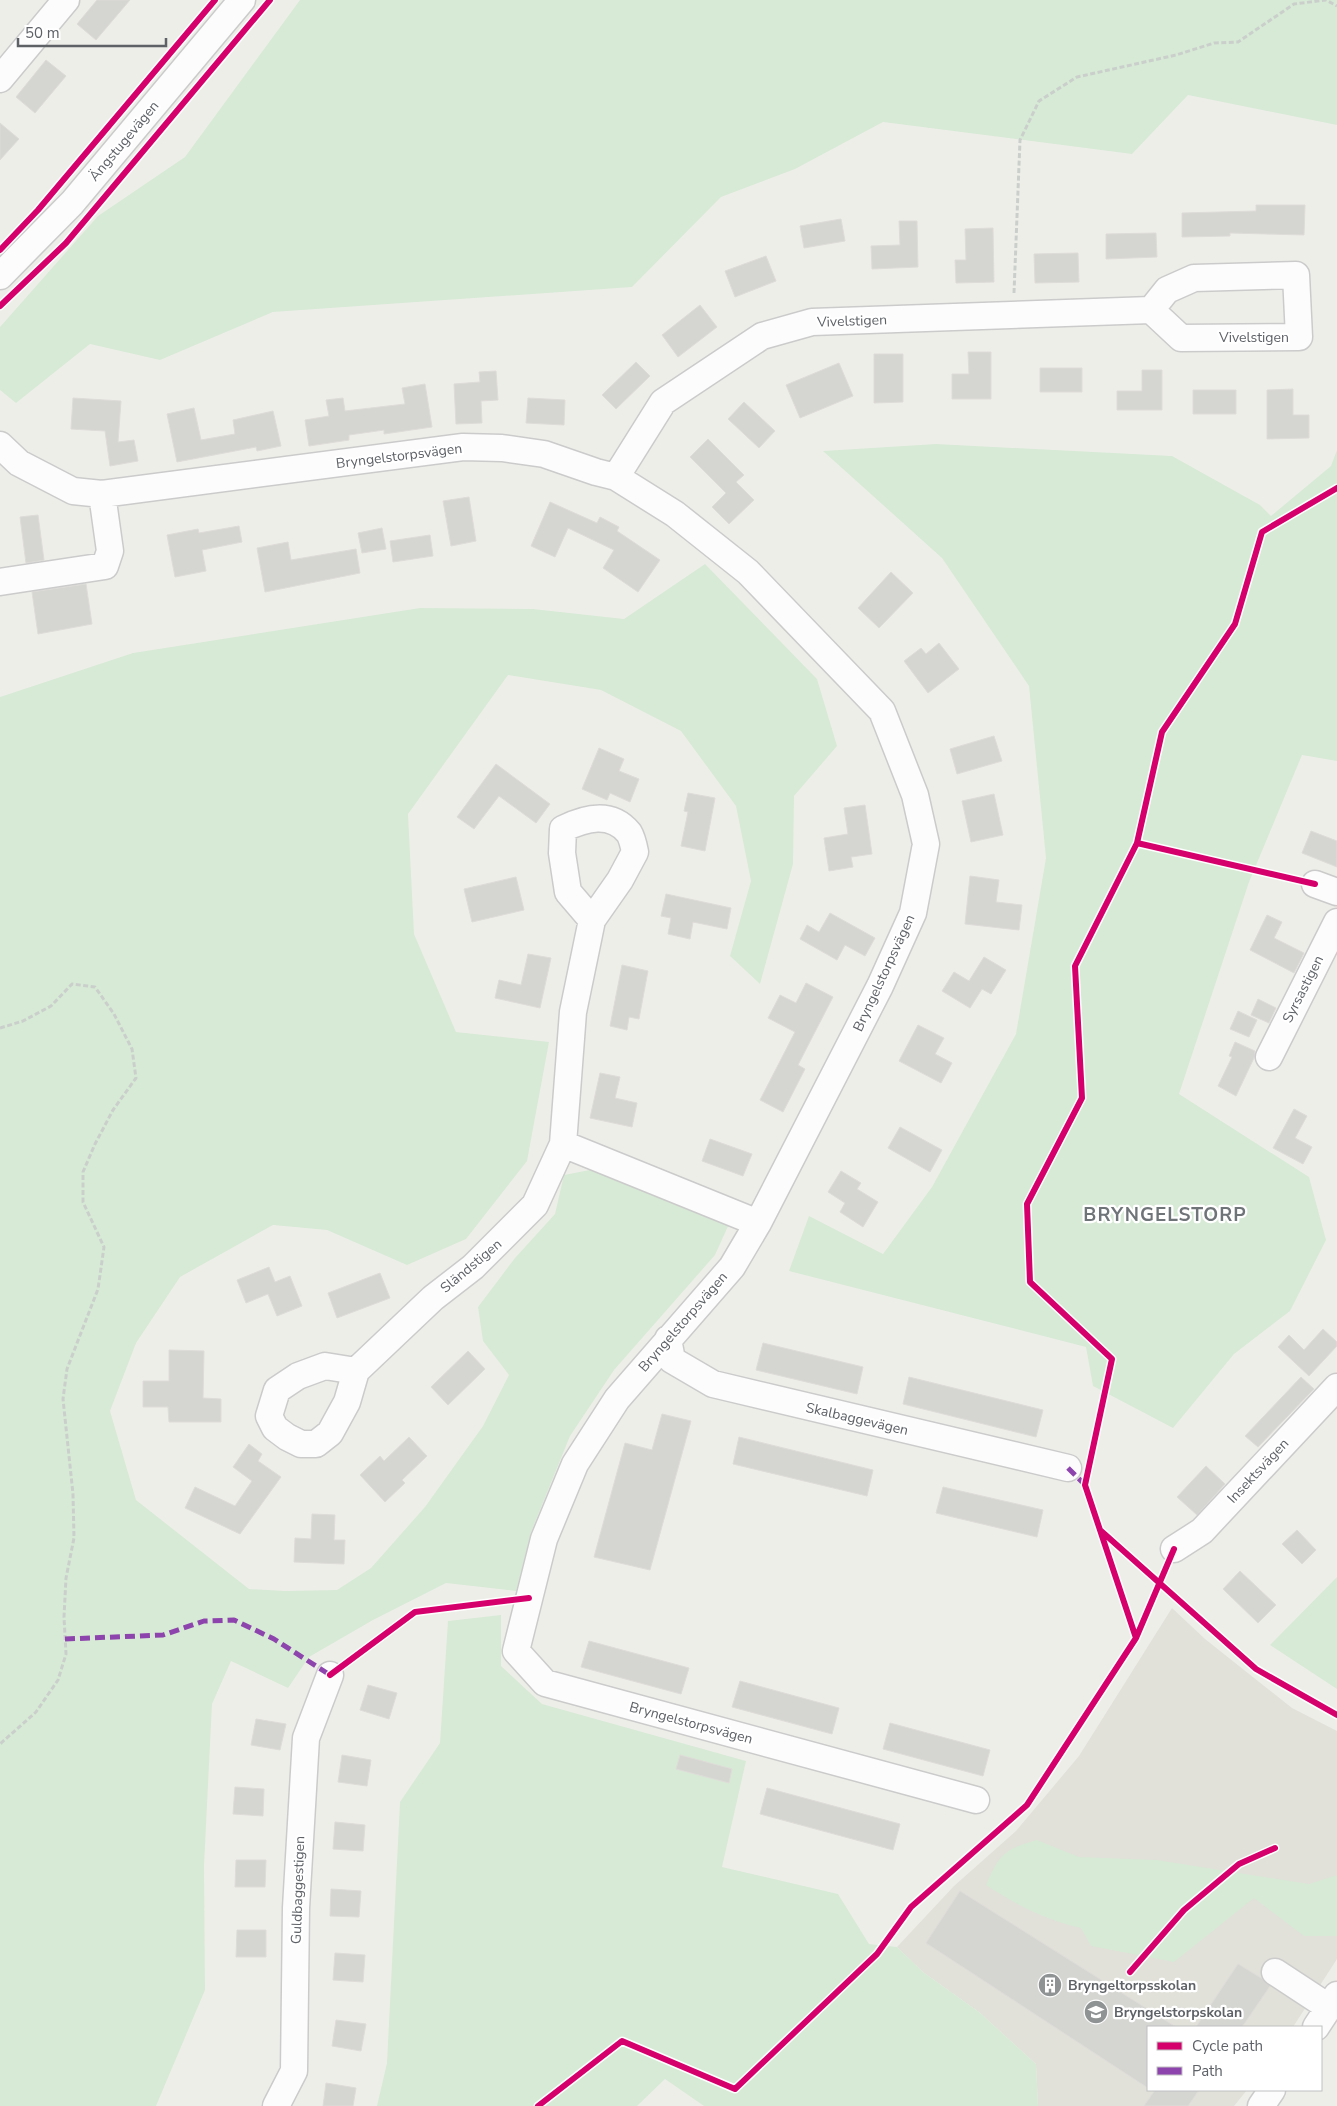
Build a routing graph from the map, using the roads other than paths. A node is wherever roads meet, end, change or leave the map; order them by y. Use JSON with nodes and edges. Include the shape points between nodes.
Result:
{"nodes":[{"id":1,"x":66,"y":0,"type":"edge"},
{"id":2,"x":242,"y":0,"type":"edge"},
{"id":3,"x":0,"y":79,"type":"edge"},
{"id":4,"x":4,"y":266,"type":"edge"},
{"id":5,"x":1151,"y":310,"type":"junction"},
{"id":6,"x":0,"y":445,"type":"edge"},
{"id":7,"x":616,"y":477,"type":"junction"},
{"id":8,"x":102,"y":494,"type":"junction"},
{"id":9,"x":0,"y":582,"type":"edge"},
{"id":10,"x":592,"y":920,"type":"dead end"},
{"id":11,"x":1337,"y":922,"type":"edge"},
{"id":12,"x":1269,"y":1056,"type":"dead end"},
{"id":13,"x":563,"y":1144,"type":"junction"},
{"id":14,"x":758,"y":1223,"type":"junction"},
{"id":15,"x":668,"y":1339,"type":"junction"},
{"id":16,"x":356,"y":1371,"type":"dead end"},
{"id":17,"x":1337,"y":1387,"type":"edge"},
{"id":18,"x":1068,"y":1468,"type":"dead end"},
{"id":19,"x":1174,"y":1548,"type":"dead end"},
{"id":20,"x":330,"y":1675,"type":"dead end"},
{"id":21,"x":976,"y":1800,"type":"dead end"},
{"id":22,"x":1275,"y":1972,"type":"dead end"},
{"id":23,"x":1328,"y":2010,"type":"edge"},
{"id":24,"x":1271,"y":2091,"type":"edge"},
{"id":25,"x":276,"y":2106,"type":"edge"},
{"id":26,"x":1261,"y":2106,"type":"edge"}],
"edges":[{"from":1,"to":3,"type":"street"},
{"from":2,"to":4,"type":"street","name":"Ängstugevägen","via":[[72,202]]},
{"from":5,"to":5,"type":"street","name":"Vivelstigen","via":[[1167,290],[1194,278],[1296,275],[1299,337],[1181,338]]},
{"from":5,"to":7,"type":"street","name":"Vivelstigen","via":[[812,322],[762,336],[663,402]]},
{"from":6,"to":8,"type":"street","name":"Bryngelstorpsvägen","via":[[19,463],[73,491]]},
{"from":7,"to":8,"type":"street","name":"Bryngelstorpsvägen","via":[[544,454],[462,446]]},
{"from":7,"to":14,"type":"street","name":"Bryngelstorpsvägen","via":[[675,514],[748,572],[882,711],[915,795],[926,844],[913,913],[906,929]]},
{"from":8,"to":9,"type":"street","via":[[110,551],[105,566]]},
{"from":10,"to":13,"type":"street","name":"Sländstigen","via":[[573,1012]]},
{"from":11,"to":12,"type":"street","name":"Syrsastigen"},
{"from":13,"to":14,"type":"street"},
{"from":13,"to":16,"type":"street","name":"Sländstigen","via":[[535,1205],[474,1267],[433,1298]]},
{"from":14,"to":15,"type":"street","name":"Bryngelstorpsvägen","via":[[732,1267]]},
{"from":15,"to":18,"type":"street","name":"Skalbaggevägen","via":[[672,1360],[713,1384]]},
{"from":15,"to":21,"type":"street","name":"Bryngelstorpsvägen","via":[[617,1399],[575,1464],[544,1539],[516,1651],[545,1684]]},
{"from":17,"to":19,"type":"street","name":"Insektsvägen","via":[[1202,1531]]},
{"from":20,"to":25,"type":"street","name":"Guldbaggestigen","via":[[306,1738],[296,1908],[294,2071]]},
{"from":22,"to":23,"type":"street"},
{"from":24,"to":26,"type":"street"}]}
